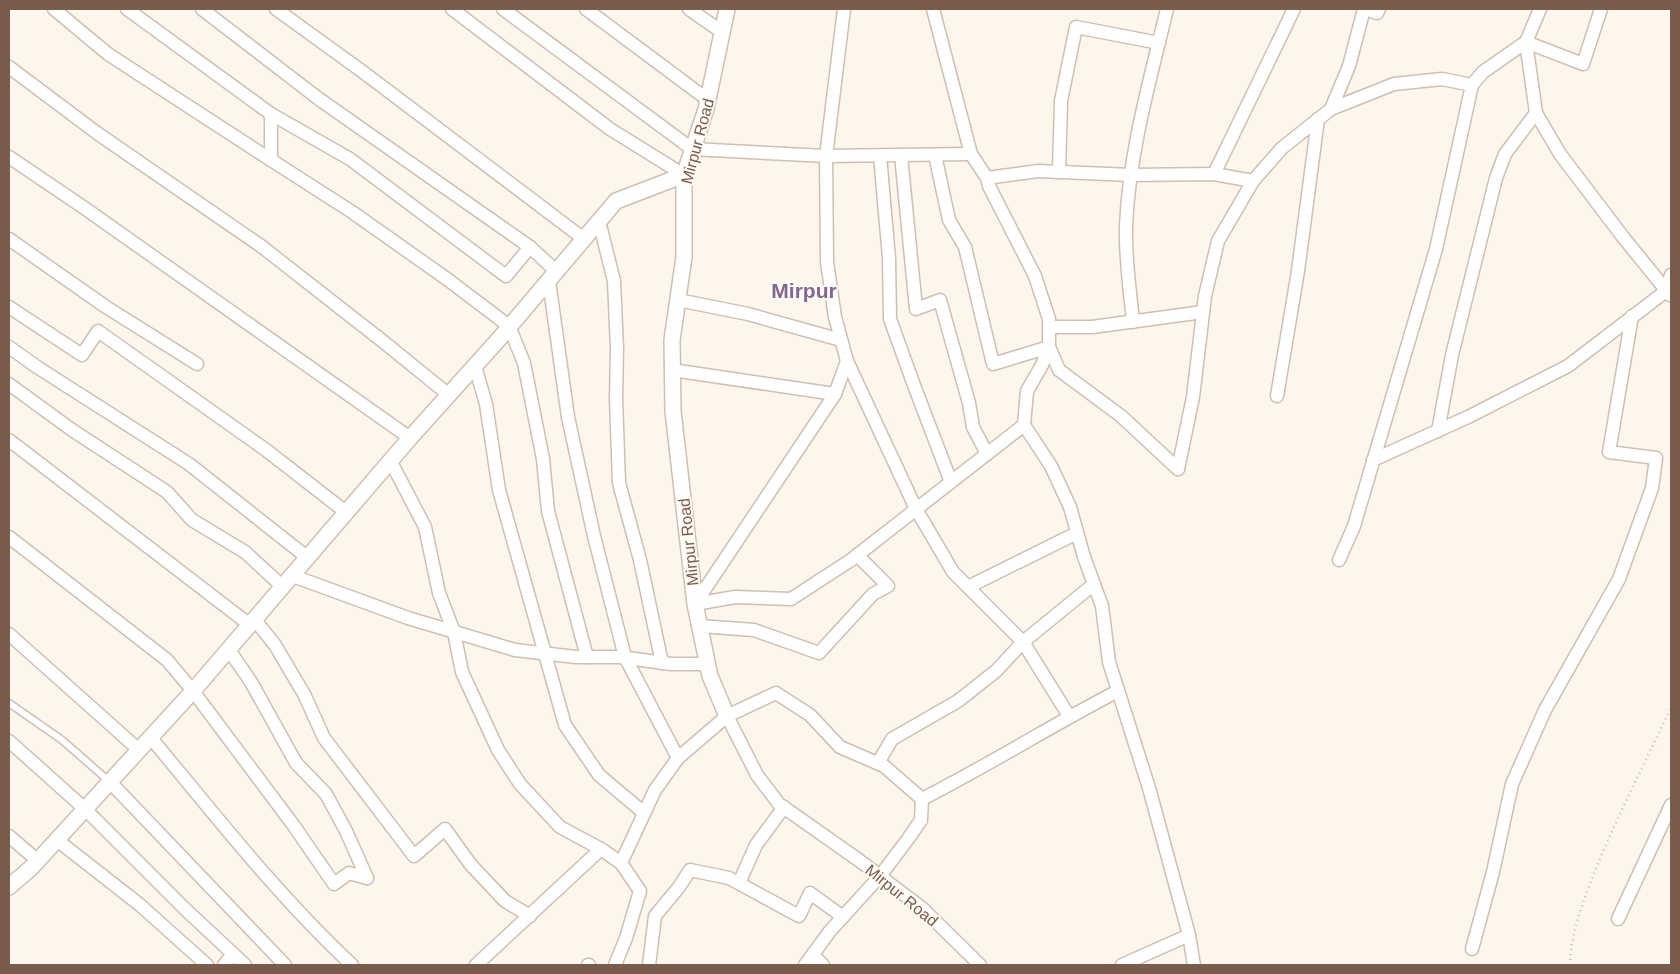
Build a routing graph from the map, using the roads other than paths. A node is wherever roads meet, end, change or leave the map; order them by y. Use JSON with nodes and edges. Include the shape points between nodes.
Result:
{"nodes":[{"id":1,"x":54,"y":9,"type":"edge"},
{"id":2,"x":127,"y":9,"type":"edge"},
{"id":3,"x":202,"y":9,"type":"edge"},
{"id":4,"x":276,"y":9,"type":"edge"},
{"id":5,"x":452,"y":9,"type":"edge"},
{"id":6,"x":503,"y":9,"type":"edge"},
{"id":7,"x":586,"y":9,"type":"edge"},
{"id":8,"x":689,"y":9,"type":"edge"},
{"id":9,"x":727,"y":9,"type":"edge"},
{"id":10,"x":844,"y":9,"type":"edge"},
{"id":11,"x":933,"y":9,"type":"edge"},
{"id":12,"x":1167,"y":9,"type":"edge"},
{"id":13,"x":1294,"y":9,"type":"edge"},
{"id":14,"x":1365,"y":9,"type":"edge"},
{"id":15,"x":1379,"y":9,"type":"edge"},
{"id":16,"x":1540,"y":9,"type":"edge"},
{"id":17,"x":1601,"y":9,"type":"edge"},
{"id":18,"x":722,"y":32,"type":"junction"},
{"id":19,"x":1526,"y":42,"type":"junction"},
{"id":20,"x":1159,"y":43,"type":"junction"},
{"id":21,"x":9,"y":67,"type":"edge"},
{"id":22,"x":1472,"y":85,"type":"junction"},
{"id":23,"x":708,"y":100,"type":"junction"},
{"id":24,"x":1331,"y":109,"type":"junction"},
{"id":25,"x":271,"y":114,"type":"junction"},
{"id":26,"x":1536,"y":114,"type":"junction"},
{"id":27,"x":1318,"y":119,"type":"junction"},
{"id":28,"x":692,"y":149,"type":"junction"},
{"id":29,"x":971,"y":154,"type":"junction"},
{"id":30,"x":935,"y":155,"type":"junction"},
{"id":31,"x":826,"y":156,"type":"junction"},
{"id":32,"x":880,"y":156,"type":"junction"},
{"id":33,"x":901,"y":156,"type":"junction"},
{"id":34,"x":9,"y":157,"type":"edge"},
{"id":35,"x":271,"y":160,"type":"junction"},
{"id":36,"x":1059,"y":172,"type":"junction"},
{"id":37,"x":1214,"y":174,"type":"junction"},
{"id":38,"x":684,"y":175,"type":"junction"},
{"id":39,"x":1131,"y":175,"type":"junction"},
{"id":40,"x":987,"y":178,"type":"junction"},
{"id":41,"x":1253,"y":181,"type":"junction"},
{"id":42,"x":599,"y":222,"type":"junction"},
{"id":43,"x":9,"y":239,"type":"edge"},
{"id":44,"x":584,"y":239,"type":"junction"},
{"id":45,"x":530,"y":247,"type":"junction"},
{"id":46,"x":1671,"y":275,"type":"edge"},
{"id":47,"x":553,"y":276,"type":"junction"},
{"id":48,"x":1668,"y":294,"type":"edge"},
{"id":49,"x":678,"y":300,"type":"junction"},
{"id":50,"x":9,"y":307,"type":"edge"},
{"id":51,"x":1203,"y":312,"type":"junction"},
{"id":52,"x":1632,"y":316,"type":"junction"},
{"id":53,"x":1133,"y":322,"type":"junction"},
{"id":54,"x":509,"y":326,"type":"junction"},
{"id":55,"x":1049,"y":327,"type":"junction"},
{"id":56,"x":841,"y":340,"type":"junction"},
{"id":57,"x":9,"y":347,"type":"edge"},
{"id":58,"x":1049,"y":347,"type":"junction"},
{"id":59,"x":847,"y":361,"type":"junction"},
{"id":60,"x":197,"y":364,"type":"dead end"},
{"id":61,"x":475,"y":366,"type":"junction"},
{"id":62,"x":672,"y":370,"type":"junction"},
{"id":63,"x":9,"y":384,"type":"edge"},
{"id":64,"x":835,"y":394,"type":"junction"},
{"id":65,"x":449,"y":395,"type":"junction"},
{"id":66,"x":1277,"y":396,"type":"dead end"},
{"id":67,"x":1024,"y":425,"type":"junction"},
{"id":68,"x":1438,"y":431,"type":"junction"},
{"id":69,"x":410,"y":438,"type":"junction"},
{"id":70,"x":9,"y":440,"type":"edge"},
{"id":71,"x":987,"y":454,"type":"junction"},
{"id":72,"x":1373,"y":460,"type":"junction"},
{"id":73,"x":391,"y":462,"type":"junction"},
{"id":74,"x":951,"y":482,"type":"junction"},
{"id":75,"x":916,"y":509,"type":"junction"},
{"id":76,"x":347,"y":513,"type":"junction"},
{"id":77,"x":1077,"y":533,"type":"junction"},
{"id":78,"x":9,"y":537,"type":"edge"},
{"id":79,"x":857,"y":555,"type":"junction"},
{"id":80,"x":308,"y":558,"type":"junction"},
{"id":81,"x":1339,"y":560,"type":"dead end"},
{"id":82,"x":288,"y":581,"type":"junction"},
{"id":83,"x":1094,"y":584,"type":"junction"},
{"id":84,"x":968,"y":587,"type":"junction"},
{"id":85,"x":695,"y":604,"type":"junction"},
{"id":86,"x":253,"y":622,"type":"junction"},
{"id":87,"x":700,"y":626,"type":"junction"},
{"id":88,"x":454,"y":632,"type":"junction"},
{"id":89,"x":9,"y":634,"type":"edge"},
{"id":90,"x":1023,"y":642,"type":"junction"},
{"id":91,"x":229,"y":650,"type":"junction"},
{"id":92,"x":544,"y":653,"type":"junction"},
{"id":93,"x":587,"y":657,"type":"junction"},
{"id":94,"x":625,"y":657,"type":"junction"},
{"id":95,"x":662,"y":663,"type":"junction"},
{"id":96,"x":708,"y":664,"type":"junction"},
{"id":97,"x":193,"y":691,"type":"junction"},
{"id":98,"x":1118,"y":691,"type":"junction"},
{"id":99,"x":9,"y":703,"type":"edge"},
{"id":100,"x":727,"y":716,"type":"junction"},
{"id":101,"x":1069,"y":716,"type":"junction"},
{"id":102,"x":151,"y":738,"type":"junction"},
{"id":103,"x":9,"y":741,"type":"edge"},
{"id":104,"x":139,"y":750,"type":"junction"},
{"id":105,"x":678,"y":758,"type":"junction"},
{"id":106,"x":878,"y":763,"type":"junction"},
{"id":107,"x":110,"y":782,"type":"junction"},
{"id":108,"x":922,"y":799,"type":"junction"},
{"id":109,"x":1671,"y":805,"type":"edge"},
{"id":110,"x":784,"y":807,"type":"junction"},
{"id":111,"x":85,"y":809,"type":"junction"},
{"id":112,"x":644,"y":813,"type":"junction"},
{"id":113,"x":9,"y":836,"type":"edge"},
{"id":114,"x":57,"y":840,"type":"junction"},
{"id":115,"x":601,"y":849,"type":"junction"},
{"id":116,"x":38,"y":861,"type":"junction"},
{"id":117,"x":621,"y":863,"type":"junction"},
{"id":118,"x":880,"y":876,"type":"junction"},
{"id":119,"x":11,"y":882,"type":"edge"},
{"id":120,"x":740,"y":884,"type":"junction"},
{"id":121,"x":530,"y":916,"type":"junction"},
{"id":122,"x":843,"y":917,"type":"junction"},
{"id":123,"x":1618,"y":919,"type":"dead end"},
{"id":124,"x":1189,"y":935,"type":"junction"},
{"id":125,"x":1472,"y":949,"type":"dead end"},
{"id":126,"x":233,"y":954,"type":"junction"},
{"id":127,"x":809,"y":960,"type":"edge"},
{"id":128,"x":207,"y":965,"type":"edge"},
{"id":129,"x":224,"y":965,"type":"edge"},
{"id":130,"x":245,"y":965,"type":"edge"},
{"id":131,"x":285,"y":965,"type":"edge"},
{"id":132,"x":352,"y":965,"type":"edge"},
{"id":133,"x":476,"y":965,"type":"edge"},
{"id":134,"x":615,"y":965,"type":"edge"},
{"id":135,"x":650,"y":965,"type":"edge"},
{"id":136,"x":823,"y":965,"type":"edge"},
{"id":137,"x":980,"y":965,"type":"edge"},
{"id":138,"x":1122,"y":965,"type":"edge"},
{"id":139,"x":1194,"y":965,"type":"edge"}],
"edges":[{"from":1,"to":35,"type":"street","via":[[108,54]]},
{"from":2,"to":25,"type":"street"},
{"from":3,"to":45,"type":"street","via":[[319,99]]},
{"from":4,"to":44,"type":"street"},
{"from":5,"to":38,"type":"street","via":[[610,129]]},
{"from":6,"to":28,"type":"street"},
{"from":7,"to":23,"type":"street"},
{"from":8,"to":18,"type":"street"},
{"from":9,"to":18,"type":"street","name":"Mirpur Road"},
{"from":10,"to":31,"type":"street"},
{"from":11,"to":29,"type":"street"},
{"from":12,"to":20,"type":"street"},
{"from":13,"to":37,"type":"street"},
{"from":14,"to":15,"type":"street","via":[[1377,13]]},
{"from":14,"to":24,"type":"street","via":[[1349,66]]},
{"from":16,"to":19,"type":"street"},
{"from":17,"to":19,"type":"street","via":[[1583,64]]},
{"from":18,"to":23,"type":"street","name":"Mirpur Road"},
{"from":19,"to":22,"type":"street","via":[[1483,72]]},
{"from":19,"to":26,"type":"street"},
{"from":20,"to":36,"type":"street","via":[[1076,27],[1061,101]]},
{"from":20,"to":39,"type":"street"},
{"from":21,"to":65,"type":"street","via":[[97,133],[261,246]]},
{"from":22,"to":24,"type":"street","via":[[1442,79],[1394,84]]},
{"from":22,"to":72,"type":"street","via":[[1436,249]]},
{"from":23,"to":28,"type":"street","name":"Mirpur Road"},
{"from":24,"to":27,"type":"street"},
{"from":25,"to":35,"type":"street"},
{"from":25,"to":45,"type":"street","via":[[350,159],[506,276]]},
{"from":26,"to":48,"type":"street","via":[[1560,154]]},
{"from":26,"to":68,"type":"street","via":[[1505,154],[1496,178],[1452,355]]},
{"from":27,"to":41,"type":"street","via":[[1282,148]]},
{"from":27,"to":66,"type":"street"},
{"from":28,"to":31,"type":"street"},
{"from":28,"to":38,"type":"street","name":"Mirpur Road"},
{"from":29,"to":30,"type":"street"},
{"from":29,"to":40,"type":"street"},
{"from":30,"to":33,"type":"street"},
{"from":30,"to":58,"type":"street","via":[[949,220],[965,247],[993,364]]},
{"from":31,"to":32,"type":"street"},
{"from":31,"to":56,"type":"street","via":[[827,262]]},
{"from":32,"to":33,"type":"street"},
{"from":32,"to":74,"type":"street","via":[[889,258],[890,319]]},
{"from":33,"to":71,"type":"street","via":[[916,309],[940,300],[973,427]]},
{"from":34,"to":69,"type":"street"},
{"from":35,"to":54,"type":"street","via":[[360,217]]},
{"from":36,"to":39,"type":"street"},
{"from":36,"to":40,"type":"street","via":[[1038,171]]},
{"from":37,"to":39,"type":"street"},
{"from":37,"to":41,"type":"street"},
{"from":38,"to":42,"type":"street","via":[[616,201]]},
{"from":38,"to":49,"type":"street","name":"Mirpur Road","via":[[684,257]]},
{"from":39,"to":53,"type":"street","via":[[1126,228]]},
{"from":40,"to":55,"type":"street","via":[[1035,276]]},
{"from":41,"to":51,"type":"street","via":[[1218,241]]},
{"from":42,"to":44,"type":"street"},
{"from":42,"to":95,"type":"street","via":[[614,281],[619,483],[640,560]]},
{"from":43,"to":60,"type":"street","via":[[106,307]]},
{"from":44,"to":47,"type":"street"},
{"from":45,"to":47,"type":"street"},
{"from":46,"to":48,"type":"street"},
{"from":47,"to":54,"type":"street"},
{"from":47,"to":94,"type":"street","via":[[568,417]]},
{"from":48,"to":52,"type":"street"},
{"from":49,"to":56,"type":"street","via":[[748,314]]},
{"from":49,"to":62,"type":"street","name":"Mirpur Road","via":[[672,340]]},
{"from":50,"to":76,"type":"street","via":[[82,355],[98,331],[266,450]]},
{"from":51,"to":53,"type":"street"},
{"from":51,"to":58,"type":"street","via":[[1193,397],[1178,469],[1121,416],[1059,370]]},
{"from":52,"to":68,"type":"street","via":[[1568,366]]},
{"from":52,"to":125,"type":"street","via":[[1609,452],[1656,458],[1652,488],[1619,579],[1545,710],[1512,784],[1494,872]]},
{"from":53,"to":55,"type":"street","via":[[1092,328]]},
{"from":54,"to":61,"type":"street"},
{"from":54,"to":93,"type":"street","via":[[524,363],[543,459],[548,511]]},
{"from":55,"to":58,"type":"street"},
{"from":56,"to":59,"type":"street"},
{"from":57,"to":80,"type":"street","via":[[189,464]]},
{"from":58,"to":67,"type":"street","via":[[1027,391]]},
{"from":59,"to":64,"type":"street"},
{"from":59,"to":75,"type":"street"},
{"from":61,"to":65,"type":"street"},
{"from":61,"to":92,"type":"street","via":[[486,404],[499,490]]},
{"from":62,"to":64,"type":"street"},
{"from":62,"to":85,"type":"street","name":"Mirpur Road","via":[[673,411]]},
{"from":63,"to":82,"type":"street","via":[[167,492],[192,520]]},
{"from":64,"to":85,"type":"street"},
{"from":65,"to":69,"type":"street"},
{"from":67,"to":71,"type":"street"},
{"from":67,"to":77,"type":"street","via":[[1051,466],[1070,507]]},
{"from":68,"to":72,"type":"street"},
{"from":69,"to":73,"type":"street"},
{"from":70,"to":86,"type":"street"},
{"from":71,"to":74,"type":"street"},
{"from":72,"to":81,"type":"street","via":[[1354,526]]},
{"from":73,"to":76,"type":"street"},
{"from":73,"to":88,"type":"street","via":[[425,527],[439,594]]},
{"from":74,"to":75,"type":"street"},
{"from":75,"to":79,"type":"street"},
{"from":75,"to":84,"type":"street","via":[[953,572]]},
{"from":76,"to":80,"type":"street"},
{"from":77,"to":83,"type":"street"},
{"from":77,"to":84,"type":"street"},
{"from":78,"to":97,"type":"street","via":[[167,660]]},
{"from":79,"to":85,"type":"street","via":[[791,599],[735,597]]},
{"from":79,"to":87,"type":"street","via":[[888,586],[872,594],[819,653],[754,630]]},
{"from":80,"to":82,"type":"street"},
{"from":82,"to":86,"type":"street"},
{"from":82,"to":88,"type":"street"},
{"from":83,"to":90,"type":"street"},
{"from":83,"to":98,"type":"street","via":[[1102,606],[1109,662]]},
{"from":84,"to":90,"type":"street"},
{"from":85,"to":87,"type":"street","name":"Mirpur Road"},
{"from":86,"to":91,"type":"street"},
{"from":86,"to":121,"type":"street","via":[[275,645],[304,694],[324,738],[414,856],[445,829],[471,865],[498,894]]},
{"from":87,"to":96,"type":"street","name":"Mirpur Road"},
{"from":88,"to":92,"type":"street","via":[[515,650]]},
{"from":88,"to":115,"type":"street","via":[[462,672],[498,750],[520,784],[560,827]]},
{"from":89,"to":104,"type":"street"},
{"from":90,"to":101,"type":"street"},
{"from":90,"to":106,"type":"street","via":[[996,671],[958,701],[892,739]]},
{"from":91,"to":97,"type":"street"},
{"from":91,"to":97,"type":"street","via":[[251,682],[296,763],[326,794],[367,878],[349,873],[334,884]]},
{"from":92,"to":93,"type":"street"},
{"from":92,"to":112,"type":"street","via":[[565,725],[598,775]]},
{"from":93,"to":94,"type":"street"},
{"from":94,"to":95,"type":"street"},
{"from":94,"to":105,"type":"street"},
{"from":95,"to":96,"type":"street"},
{"from":96,"to":100,"type":"street","name":"Mirpur Road"},
{"from":97,"to":102,"type":"street"},
{"from":98,"to":101,"type":"street"},
{"from":98,"to":124,"type":"street","via":[[1149,788]]},
{"from":99,"to":107,"type":"lane","via":[[62,740]]},
{"from":100,"to":105,"type":"street"},
{"from":100,"to":106,"type":"street","via":[[776,694],[810,714],[840,747]]},
{"from":100,"to":110,"type":"street","name":"Mirpur Road","via":[[757,775]]},
{"from":101,"to":108,"type":"street"},
{"from":102,"to":104,"type":"street"},
{"from":102,"to":132,"type":"street","via":[[256,864],[317,932]]},
{"from":103,"to":111,"type":"street"},
{"from":104,"to":107,"type":"street"},
{"from":105,"to":112,"type":"street","via":[[655,790]]},
{"from":106,"to":108,"type":"street"},
{"from":107,"to":111,"type":"street"},
{"from":107,"to":131,"type":"street"},
{"from":108,"to":118,"type":"street","via":[[921,820]]},
{"from":109,"to":123,"type":"street"},
{"from":110,"to":118,"type":"street","name":"Mirpur Road"},
{"from":110,"to":120,"type":"street","via":[[756,845]]},
{"from":111,"to":114,"type":"street"},
{"from":111,"to":126,"type":"street"},
{"from":112,"to":117,"type":"street"},
{"from":113,"to":116,"type":"street"},
{"from":114,"to":116,"type":"street"},
{"from":114,"to":128,"type":"street","via":[[140,905]]},
{"from":115,"to":117,"type":"street"},
{"from":115,"to":121,"type":"street"},
{"from":116,"to":119,"type":"street"},
{"from":117,"to":134,"type":"street","via":[[640,891]]},
{"from":118,"to":122,"type":"street"},
{"from":118,"to":137,"type":"street","name":"Mirpur Road","via":[[923,909]]},
{"from":120,"to":122,"type":"street","via":[[799,916],[810,893]]},
{"from":120,"to":135,"type":"street","via":[[729,878],[690,870],[655,916]]},
{"from":121,"to":133,"type":"street"},
{"from":122,"to":127,"type":"street"},
{"from":124,"to":138,"type":"street"},
{"from":124,"to":139,"type":"street"},
{"from":126,"to":129,"type":"street"},
{"from":126,"to":130,"type":"street"},
{"from":127,"to":136,"type":"street"}]}
